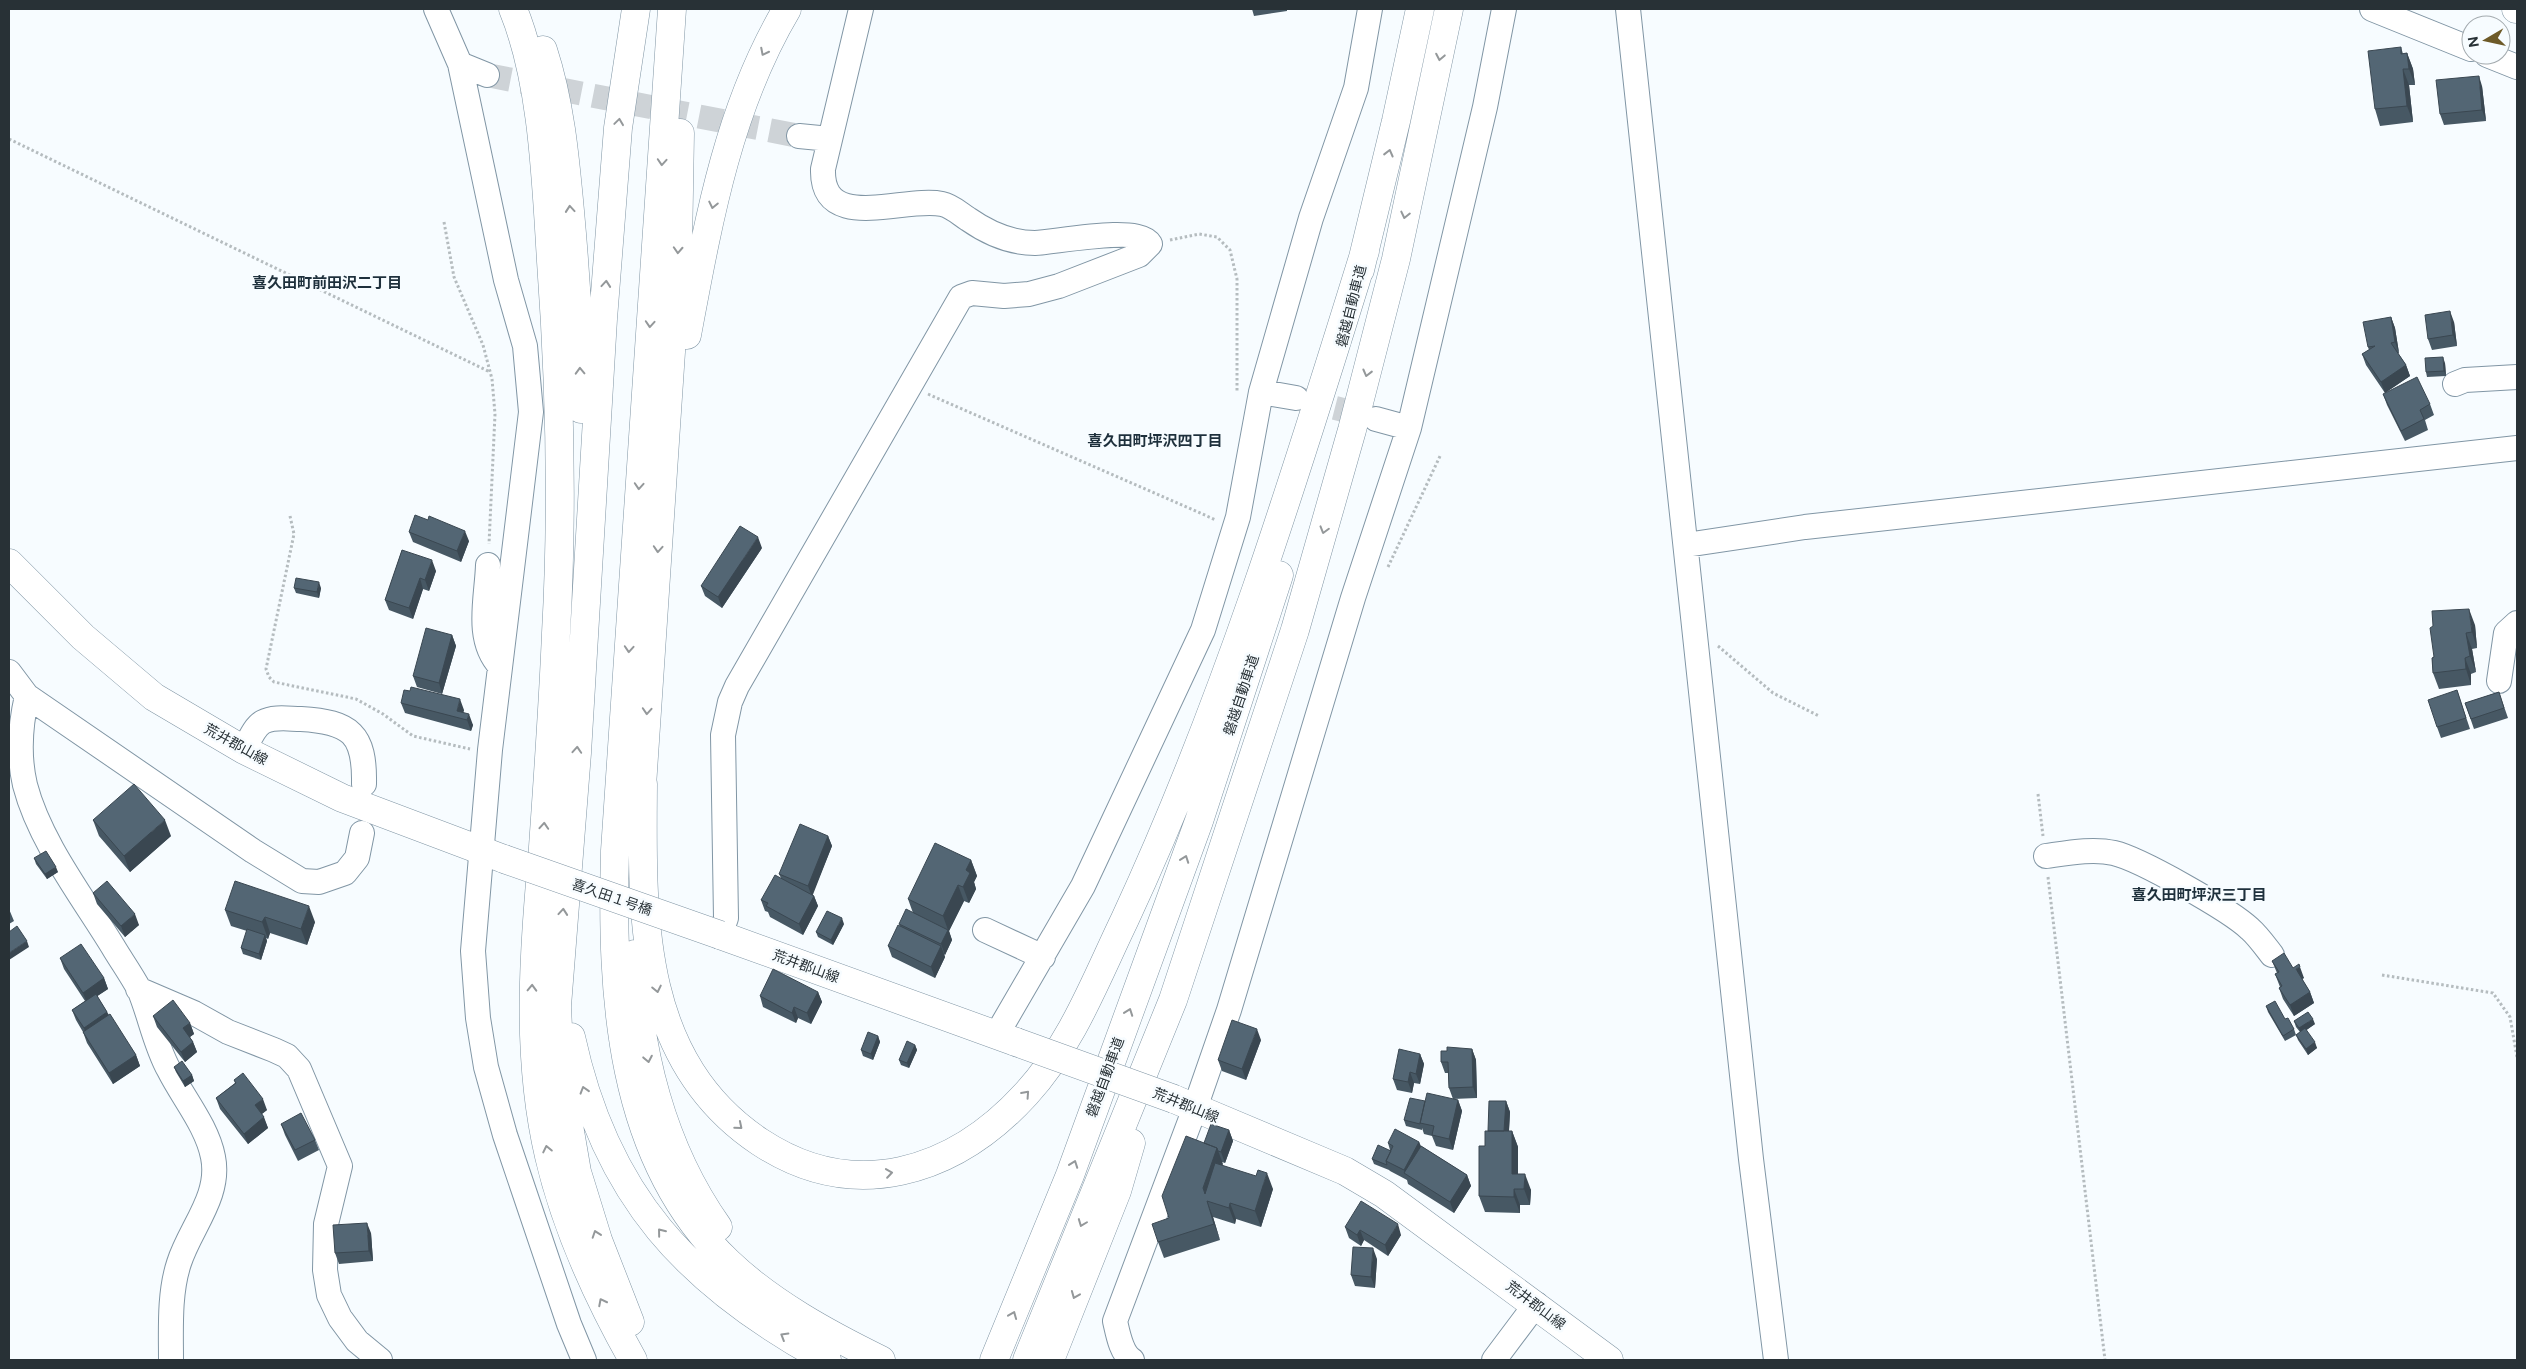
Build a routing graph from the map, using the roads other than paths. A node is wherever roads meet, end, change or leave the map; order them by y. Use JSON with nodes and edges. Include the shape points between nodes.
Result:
{"nodes":[{"id":1,"x":436,"y":9,"type":"edge"},
{"id":2,"x":513,"y":9,"type":"edge"},
{"id":3,"x":525,"y":9,"type":"edge"},
{"id":4,"x":636,"y":9,"type":"edge"},
{"id":5,"x":672,"y":9,"type":"edge"},
{"id":6,"x":680,"y":9,"type":"edge"},
{"id":7,"x":787,"y":9,"type":"edge"},
{"id":8,"x":861,"y":9,"type":"edge"},
{"id":9,"x":1370,"y":9,"type":"edge"},
{"id":10,"x":1420,"y":9,"type":"edge"},
{"id":11,"x":1449,"y":9,"type":"edge"},
{"id":12,"x":1504,"y":9,"type":"edge"},
{"id":13,"x":1628,"y":9,"type":"edge"},
{"id":14,"x":2372,"y":9,"type":"edge"},
{"id":15,"x":2461,"y":44,"type":"edge"},
{"id":16,"x":460,"y":64,"type":"junction"},
{"id":17,"x":487,"y":75,"type":"tunnel mouth"},
{"id":18,"x":799,"y":136,"type":"tunnel mouth"},
{"id":19,"x":830,"y":139,"type":"junction"},
{"id":20,"x":1365,"y":251,"type":"junction"},
{"id":21,"x":2517,"y":377,"type":"edge"},
{"id":22,"x":2454,"y":384,"type":"dead end"},
{"id":23,"x":1261,"y":392,"type":"junction"},
{"id":24,"x":1296,"y":398,"type":"tunnel mouth"},
{"id":25,"x":1376,"y":419,"type":"tunnel mouth"},
{"id":26,"x":1409,"y":428,"type":"junction"},
{"id":27,"x":2517,"y":448,"type":"edge"},
{"id":28,"x":661,"y":500,"type":"junction"},
{"id":29,"x":1686,"y":544,"type":"junction"},
{"id":30,"x":9,"y":563,"type":"edge"},
{"id":31,"x":488,"y":565,"type":"road end"},
{"id":32,"x":587,"y":595,"type":"junction"},
{"id":33,"x":2517,"y":623,"type":"edge"},
{"id":34,"x":500,"y":666,"type":"junction"},
{"id":35,"x":9,"y":672,"type":"edge"},
{"id":36,"x":2498,"y":681,"type":"dead end"},
{"id":37,"x":27,"y":696,"type":"junction"},
{"id":38,"x":244,"y":750,"type":"junction"},
{"id":39,"x":364,"y":784,"type":"dead end"},
{"id":40,"x":643,"y":784,"type":"junction"},
{"id":41,"x":362,"y":833,"type":"dead end"},
{"id":42,"x":493,"y":855,"type":"junction"},
{"id":43,"x":2046,"y":856,"type":"road end"},
{"id":44,"x":985,"y":930,"type":"dead end"},
{"id":45,"x":720,"y":935,"type":"junction"},
{"id":46,"x":2272,"y":955,"type":"dead end"},
{"id":47,"x":1043,"y":957,"type":"junction"},
{"id":48,"x":559,"y":961,"type":"junction"},
{"id":49,"x":138,"y":989,"type":"junction"},
{"id":50,"x":1173,"y":1000,"type":"junction"},
{"id":51,"x":1007,"y":1038,"type":"junction"},
{"id":52,"x":1185,"y":1104,"type":"junction"},
{"id":53,"x":1536,"y":1304,"type":"junction"},
{"id":54,"x":878,"y":1359,"type":"edge"},
{"id":55,"x":171,"y":1360,"type":"edge"},
{"id":56,"x":380,"y":1360,"type":"edge"},
{"id":57,"x":584,"y":1360,"type":"edge"},
{"id":58,"x":632,"y":1360,"type":"edge"},
{"id":59,"x":647,"y":1360,"type":"edge"},
{"id":60,"x":827,"y":1360,"type":"edge"},
{"id":61,"x":994,"y":1360,"type":"edge"},
{"id":62,"x":1027,"y":1360,"type":"edge"},
{"id":63,"x":1050,"y":1360,"type":"edge"},
{"id":64,"x":1132,"y":1360,"type":"edge"},
{"id":65,"x":1494,"y":1360,"type":"edge"},
{"id":66,"x":1609,"y":1360,"type":"edge"},
{"id":67,"x":1776,"y":1360,"type":"edge"}],
"edges":[{"from":1,"to":16,"type":"street"},
{"from":58,"to":2,"type":"main road","one_way":true,"via":[[594,1287],[564,1210],[548,1153],[534,1061],[533,961],[544,834],[559,555],[558,393],[550,233],[539,121],[529,62]]},
{"from":32,"to":3,"type":"main road","one_way":true,"via":[[580,354],[567,171],[552,82]]},
{"from":32,"to":4,"type":"main road","one_way":true,"via":[[618,128]]},
{"from":5,"to":54,"type":"main road","one_way":true,"via":[[616,852],[614,957],[623,1034],[638,1109],[649,1142],[668,1183],[702,1234],[755,1285],[789,1309]]},
{"from":6,"to":28,"type":"main road","one_way":true,"via":[[681,185]]},
{"from":7,"to":28,"type":"main road","one_way":true,"via":[[745,96],[717,188],[683,356]]},
{"from":8,"to":19,"type":"street"},
{"from":9,"to":23,"type":"street","via":[[1356,88],[1311,218]]},
{"from":20,"to":10,"type":"main road","name":"磐越自動車道","one_way":true},
{"from":11,"to":50,"type":"main road","one_way":true,"via":[[1396,259],[1352,430],[1295,630]]},
{"from":12,"to":26,"type":"street","via":[[1485,107]]},
{"from":13,"to":29,"type":"street"},
{"from":14,"to":15,"type":"street"},
{"from":16,"to":17,"type":"street"},
{"from":16,"to":34,"type":"street","via":[[506,280],[525,346],[531,412]]},
{"from":18,"to":19,"type":"street"},
{"from":19,"to":45,"type":"street","via":[[823,169],[824,186],[831,198],[849,206],[942,204],[983,230],[1020,242],[1059,241],[1105,234],[1145,239],[1150,244],[1139,255],[1059,286],[1029,294],[965,294],[960,297],[730,702],[723,735],[726,918]]},
{"from":40,"to":20,"type":"main road","one_way":true,"via":[[644,902],[660,1005],[684,1063],[724,1114],[774,1151],[829,1172],[857,1176],[912,1169],[963,1148],[988,1131],[1028,1092],[1073,1028],[1168,823],[1213,713],[1310,427]]},
{"from":61,"to":20,"type":"main road","name":"磐越自動車道","one_way":true,"via":[[1070,1175],[1202,812],[1274,590],[1320,431]]},
{"from":21,"to":22,"type":"street","via":[[2465,380]]},
{"from":23,"to":24,"type":"street"},
{"from":23,"to":47,"type":"street","via":[[1234,529],[1203,630],[1083,886]]},
{"from":25,"to":26,"type":"street"},
{"from":26,"to":52,"type":"street","via":[[1353,598],[1229,1010]]},
{"from":27,"to":29,"type":"street","via":[[1805,526]]},
{"from":28,"to":40,"type":"main road","one_way":true},
{"from":29,"to":67,"type":"street","via":[[1750,1149]]},
{"from":30,"to":38,"type":"main road","name":"荒井郡山線","via":[[83,637],[154,698]]},
{"from":31,"to":34,"type":"street","via":[[484,619],[487,648]]},
{"from":48,"to":32,"type":"main road","one_way":true},
{"from":33,"to":36,"type":"street","via":[[2506,633]]},
{"from":34,"to":42,"type":"street","via":[[490,753]]},
{"from":35,"to":37,"type":"street"},
{"from":37,"to":41,"type":"street","via":[[302,882],[320,882],[345,873],[357,858]]},
{"from":37,"to":49,"type":"street","via":[[22,716],[21,756],[26,786],[38,820]]},
{"from":38,"to":39,"type":"street","via":[[258,726],[271,719],[312,720],[340,725],[360,745],[365,762]]},
{"from":38,"to":42,"type":"main road","name":"荒井郡山線","via":[[342,798]]},
{"from":40,"to":54,"type":"main road","one_way":true,"via":[[635,896],[635,969],[652,1077],[672,1145],[704,1207],[746,1259],[805,1310]]},
{"from":42,"to":45,"type":"main road","name":"喜久田１号橋","bridge":true},
{"from":42,"to":57,"type":"street","via":[[473,951],[486,1067],[505,1135]]},
{"from":43,"to":46,"type":"street","via":[[2077,851],[2114,852],[2219,907],[2250,928]]},
{"from":44,"to":47,"type":"street"},
{"from":45,"to":51,"type":"main road","name":"荒井郡山線"},
{"from":47,"to":51,"type":"street"},
{"from":59,"to":48,"type":"main road","one_way":true,"via":[[598,1240],[573,1156],[557,1041]]},
{"from":60,"to":48,"type":"main road","one_way":true,"via":[[774,1330],[720,1292],[671,1244],[629,1187],[612,1158],[587,1098],[570,1033]]},
{"from":49,"to":55,"type":"street","via":[[168,1069],[210,1143],[214,1159],[210,1196],[179,1262],[175,1278]]},
{"from":49,"to":56,"type":"street","via":[[287,1056],[299,1069],[340,1166],[326,1224],[325,1270],[329,1295],[340,1318],[357,1341]]},
{"from":50,"to":62,"type":"main road","one_way":true},
{"from":50,"to":63,"type":"main road","one_way":true,"via":[[1117,1191]]},
{"from":51,"to":52,"type":"main road","name":"荒井郡山線","bridge":true},
{"from":52,"to":53,"type":"main road","name":"荒井郡山線","via":[[1345,1171],[1384,1194]]},
{"from":52,"to":64,"type":"street","via":[[1115,1321],[1119,1339]]},
{"from":53,"to":65,"type":"street"},
{"from":53,"to":66,"type":"main road","name":"荒井郡山線"}]}
